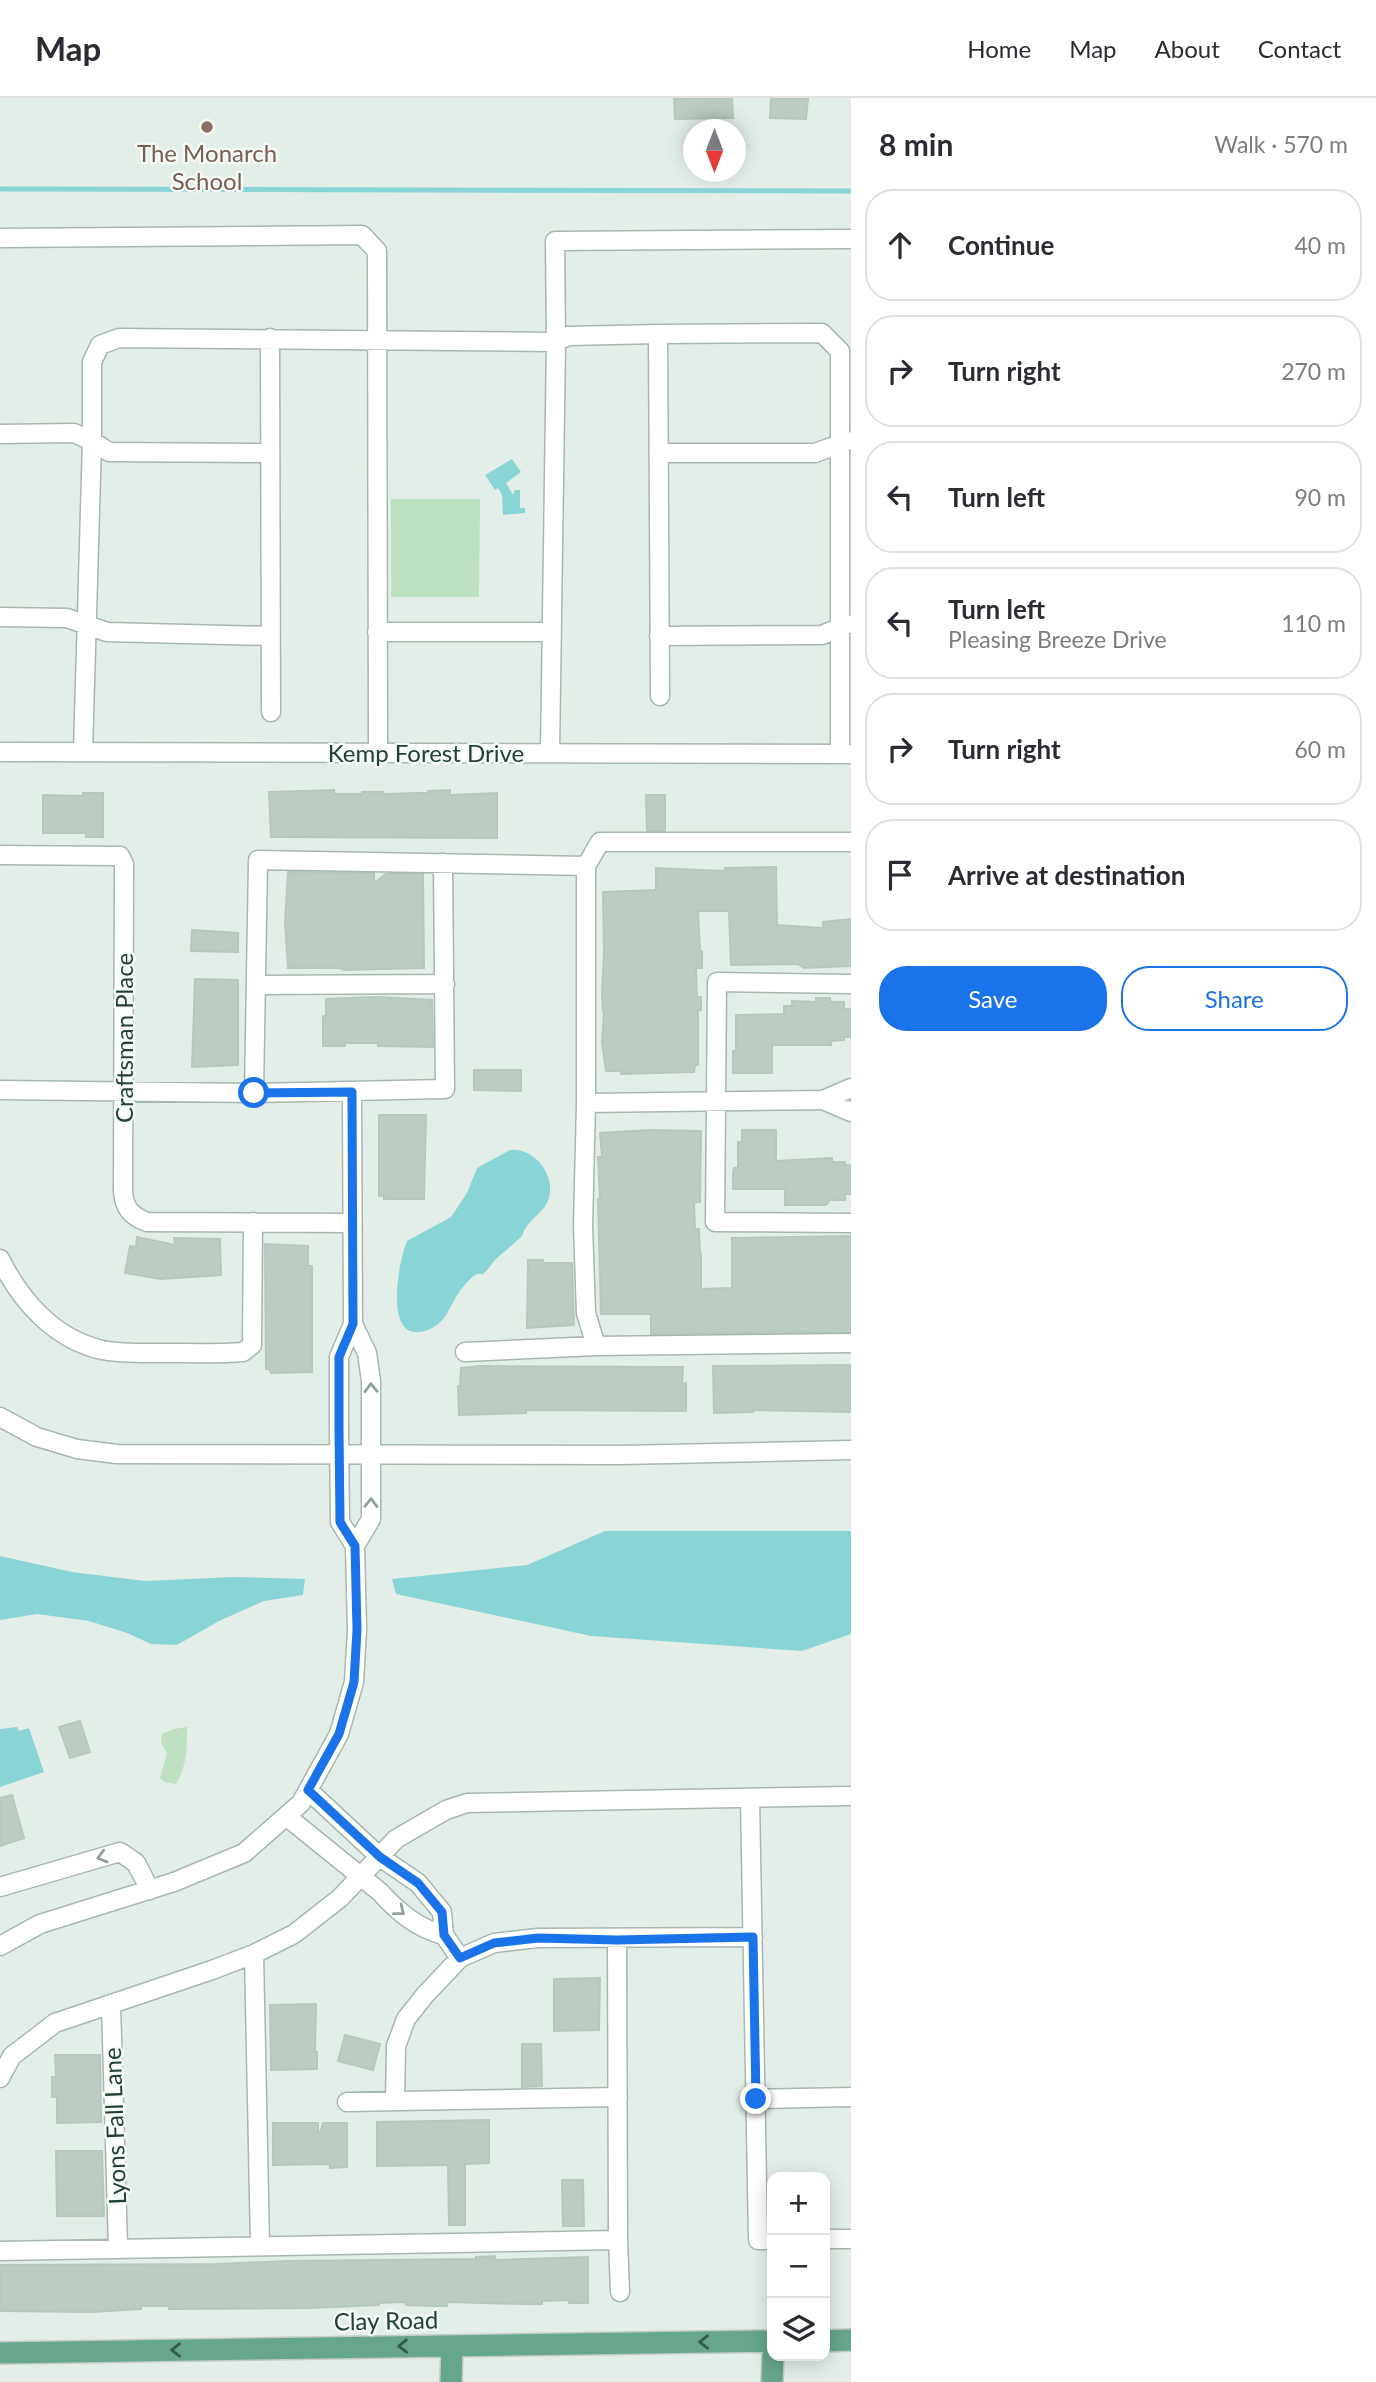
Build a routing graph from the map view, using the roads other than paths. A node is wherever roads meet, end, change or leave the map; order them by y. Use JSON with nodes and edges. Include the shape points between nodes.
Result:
{"nodes":[{"id":1,"x":0,"y":239,"type":"edge"},
{"id":2,"x":851,"y":239,"type":"edge"},
{"id":3,"x":658,"y":334,"type":"junction"},
{"id":4,"x":270,"y":338,"type":"junction"},
{"id":5,"x":377,"y":339,"type":"junction"},
{"id":6,"x":556,"y":342,"type":"junction"},
{"id":7,"x":0,"y":434,"type":"edge"},
{"id":8,"x":92,"y":441,"type":"junction"},
{"id":9,"x":845,"y":443,"type":"edge"},
{"id":10,"x":270,"y":453,"type":"junction"},
{"id":11,"x":660,"y":453,"type":"junction"},
{"id":12,"x":0,"y":617,"type":"edge"},
{"id":13,"x":87,"y":623,"type":"junction"},
{"id":14,"x":846,"y":625,"type":"edge"},
{"id":15,"x":377,"y":632,"type":"junction"},
{"id":16,"x":552,"y":632,"type":"junction"},
{"id":17,"x":270,"y":636,"type":"junction"},
{"id":18,"x":659,"y":636,"type":"junction"},
{"id":19,"x":660,"y":696,"type":"dead end"},
{"id":20,"x":271,"y":712,"type":"dead end"},
{"id":21,"x":0,"y":752,"type":"edge"},
{"id":22,"x":83,"y":752,"type":"junction"},
{"id":23,"x":379,"y":752,"type":"junction"},
{"id":24,"x":550,"y":753,"type":"junction"},
{"id":25,"x":845,"y":754,"type":"edge"},
{"id":26,"x":851,"y":842,"type":"edge"},
{"id":27,"x":0,"y":855,"type":"edge"},
{"id":28,"x":443,"y":863,"type":"junction"},
{"id":29,"x":586,"y":866,"type":"junction"},
{"id":30,"x":444,"y":984,"type":"junction"},
{"id":31,"x":851,"y":984,"type":"edge"},
{"id":32,"x":256,"y":985,"type":"junction"},
{"id":33,"x":851,"y":1088,"type":"edge"},
{"id":34,"x":0,"y":1090,"type":"edge"},
{"id":35,"x":352,"y":1092,"type":"junction"},
{"id":36,"x":122,"y":1093,"type":"junction"},
{"id":37,"x":254,"y":1093,"type":"junction"},
{"id":38,"x":823,"y":1100,"type":"junction"},
{"id":39,"x":716,"y":1101,"type":"junction"},
{"id":40,"x":586,"y":1103,"type":"junction"},
{"id":41,"x":851,"y":1112,"type":"edge"},
{"id":42,"x":253,"y":1222,"type":"junction"},
{"id":43,"x":351,"y":1223,"type":"junction"},
{"id":44,"x":851,"y":1223,"type":"edge"},
{"id":45,"x":0,"y":1259,"type":"edge"},
{"id":46,"x":353,"y":1324,"type":"junction"},
{"id":47,"x":851,"y":1343,"type":"edge"},
{"id":48,"x":596,"y":1346,"type":"junction"},
{"id":49,"x":465,"y":1352,"type":"dead end"},
{"id":50,"x":0,"y":1418,"type":"edge"},
{"id":51,"x":851,"y":1450,"type":"edge"},
{"id":52,"x":372,"y":1455,"type":"junction"},
{"id":53,"x":341,"y":1456,"type":"junction"},
{"id":54,"x":355,"y":1546,"type":"junction"},
{"id":55,"x":308,"y":1790,"type":"junction"},
{"id":56,"x":851,"y":1796,"type":"edge"},
{"id":57,"x":750,"y":1798,"type":"junction"},
{"id":58,"x":286,"y":1816,"type":"junction"},
{"id":59,"x":345,"y":1824,"type":"junction"},
{"id":60,"x":325,"y":1848,"type":"junction"},
{"id":61,"x":380,"y":1857,"type":"junction"},
{"id":62,"x":361,"y":1877,"type":"junction"},
{"id":63,"x":0,"y":1887,"type":"edge"},
{"id":64,"x":149,"y":1890,"type":"junction"},
{"id":65,"x":444,"y":1935,"type":"junction"},
{"id":66,"x":753,"y":1937,"type":"junction"},
{"id":67,"x":617,"y":1940,"type":"junction"},
{"id":68,"x":0,"y":1946,"type":"edge"},
{"id":69,"x":254,"y":1954,"type":"junction"},
{"id":70,"x":460,"y":1958,"type":"junction"},
{"id":71,"x":111,"y":2004,"type":"junction"},
{"id":72,"x":0,"y":2078,"type":"edge"},
{"id":73,"x":618,"y":2097,"type":"junction"},
{"id":74,"x":851,"y":2097,"type":"edge"},
{"id":75,"x":756,"y":2099,"type":"junction"},
{"id":76,"x":395,"y":2101,"type":"junction"},
{"id":77,"x":347,"y":2102,"type":"dead end"},
{"id":78,"x":830,"y":2239,"type":"edge"},
{"id":79,"x":851,"y":2239,"type":"edge"},
{"id":80,"x":618,"y":2240,"type":"junction"},
{"id":81,"x":767,"y":2240,"type":"edge"},
{"id":82,"x":260,"y":2245,"type":"junction"},
{"id":83,"x":118,"y":2248,"type":"junction"},
{"id":84,"x":0,"y":2251,"type":"edge"},
{"id":85,"x":620,"y":2292,"type":"dead end"},
{"id":86,"x":851,"y":2340,"type":"edge"},
{"id":87,"x":830,"y":2341,"type":"edge"},
{"id":88,"x":767,"y":2342,"type":"edge"},
{"id":89,"x":452,"y":2346,"type":"junction"},
{"id":90,"x":0,"y":2353,"type":"edge"},
{"id":91,"x":773,"y":2361,"type":"edge"},
{"id":92,"x":451,"y":2382,"type":"edge"},
{"id":93,"x":772,"y":2382,"type":"edge"}],
"edges":[{"from":1,"to":5,"type":"street","via":[[362,235],[377,251]]},
{"from":2,"to":6,"type":"street","via":[[555,241]]},
{"from":3,"to":6,"type":"street","via":[[568,336]]},
{"from":3,"to":9,"type":"street","via":[[822,333],[839,351]]},
{"from":3,"to":11,"type":"street"},
{"from":4,"to":5,"type":"street"},
{"from":4,"to":8,"type":"street","via":[[119,338],[100,345],[92,362]]},
{"from":4,"to":10,"type":"street"},
{"from":5,"to":6,"type":"street"},
{"from":5,"to":15,"type":"street"},
{"from":6,"to":16,"type":"street"},
{"from":7,"to":8,"type":"street","via":[[74,433]]},
{"from":8,"to":10,"type":"street","via":[[109,452]]},
{"from":8,"to":13,"type":"street"},
{"from":9,"to":11,"type":"street","via":[[816,453]]},
{"from":9,"to":14,"type":"street"},
{"from":10,"to":17,"type":"street"},
{"from":11,"to":18,"type":"street"},
{"from":12,"to":13,"type":"street","via":[[67,618]]},
{"from":13,"to":17,"type":"street","via":[[107,632]]},
{"from":13,"to":22,"type":"street"},
{"from":14,"to":18,"type":"street","via":[[822,635]]},
{"from":14,"to":25,"type":"street"},
{"from":15,"to":16,"type":"street"},
{"from":15,"to":23,"type":"street"},
{"from":16,"to":24,"type":"street"},
{"from":17,"to":20,"type":"street"},
{"from":18,"to":19,"type":"street"},
{"from":21,"to":22,"type":"street","name":"Kemp Forest Drive"},
{"from":22,"to":23,"type":"street","name":"Kemp Forest Drive"},
{"from":23,"to":24,"type":"street","name":"Kemp Forest Drive"},
{"from":24,"to":25,"type":"street","name":"Kemp Forest Drive"},
{"from":26,"to":29,"type":"street","via":[[600,842]]},
{"from":27,"to":36,"type":"street","name":"Craftsman Place","via":[[120,856],[124,864]]},
{"from":28,"to":29,"type":"street"},
{"from":28,"to":30,"type":"street"},
{"from":28,"to":32,"type":"street","via":[[258,860]]},
{"from":29,"to":40,"type":"street"},
{"from":30,"to":32,"type":"street"},
{"from":30,"to":35,"type":"street","via":[[445,1089]]},
{"from":31,"to":39,"type":"street","via":[[717,982]]},
{"from":32,"to":37,"type":"street"},
{"from":33,"to":38,"type":"street"},
{"from":34,"to":36,"type":"street"},
{"from":35,"to":37,"type":"street"},
{"from":35,"to":43,"type":"street"},
{"from":36,"to":37,"type":"street"},
{"from":36,"to":42,"type":"street","name":"Craftsman Place","via":[[124,1203],[136,1218],[147,1222]]},
{"from":38,"to":39,"type":"street"},
{"from":38,"to":41,"type":"street"},
{"from":39,"to":40,"type":"street"},
{"from":39,"to":44,"type":"street","via":[[715,1222]]},
{"from":40,"to":48,"type":"street","via":[[586,1313]]},
{"from":42,"to":43,"type":"street"},
{"from":42,"to":45,"type":"street","via":[[252,1345],[243,1352],[128,1352],[75,1341],[32,1309]]},
{"from":43,"to":46,"type":"street"},
{"from":52,"to":46,"type":"street","one_way":true,"via":[[372,1381],[367,1353]]},
{"from":46,"to":53,"type":"street","via":[[339,1357]]},
{"from":47,"to":48,"type":"street"},
{"from":48,"to":49,"type":"street"},
{"from":50,"to":53,"type":"street","via":[[37,1437],[117,1454]]},
{"from":51,"to":52,"type":"street"},
{"from":52,"to":53,"type":"street"},
{"from":54,"to":52,"type":"street","one_way":true,"via":[[371,1519]]},
{"from":53,"to":54,"type":"street","via":[[340,1522]]},
{"from":54,"to":55,"type":"street","via":[[354,1682],[339,1734]]},
{"from":55,"to":58,"type":"street"},
{"from":55,"to":59,"type":"street"},
{"from":56,"to":57,"type":"street"},
{"from":57,"to":61,"type":"street","via":[[467,1803],[396,1839]]},
{"from":57,"to":66,"type":"street"},
{"from":58,"to":60,"type":"street"},
{"from":58,"to":64,"type":"street","via":[[244,1853]]},
{"from":59,"to":60,"type":"street"},
{"from":59,"to":61,"type":"street"},
{"from":60,"to":62,"type":"street"},
{"from":61,"to":62,"type":"street"},
{"from":61,"to":65,"type":"street","via":[[418,1883],[442,1912]]},
{"from":62,"to":65,"type":"street","one_way":true,"via":[[426,1931]]},
{"from":62,"to":69,"type":"street","via":[[294,1934]]},
{"from":64,"to":63,"type":"street","one_way":true,"via":[[135,1863],[120,1852]]},
{"from":64,"to":68,"type":"street","via":[[40,1924]]},
{"from":65,"to":70,"type":"street"},
{"from":66,"to":67,"type":"street"},
{"from":66,"to":75,"type":"street"},
{"from":67,"to":70,"type":"street","via":[[538,1938],[494,1943]]},
{"from":67,"to":73,"type":"street"},
{"from":69,"to":71,"type":"street"},
{"from":69,"to":82,"type":"street"},
{"from":70,"to":76,"type":"street","via":[[406,2019],[396,2046]]},
{"from":71,"to":72,"type":"street","via":[[55,2023],[12,2056]]},
{"from":71,"to":83,"type":"street","name":"Lyons Fall Lane"},
{"from":73,"to":76,"type":"street"},
{"from":73,"to":80,"type":"street"},
{"from":74,"to":75,"type":"street"},
{"from":75,"to":81,"type":"street","via":[[758,2240]]},
{"from":76,"to":77,"type":"street"},
{"from":78,"to":79,"type":"street"},
{"from":80,"to":82,"type":"street"},
{"from":80,"to":85,"type":"street"},
{"from":82,"to":83,"type":"street"},
{"from":83,"to":84,"type":"street"},
{"from":86,"to":87,"type":"main road"},
{"from":88,"to":89,"type":"main road","name":"Clay Road","one_way":true},
{"from":89,"to":90,"type":"main road","name":"Clay Road","one_way":true},
{"from":89,"to":92,"type":"main road"},
{"from":91,"to":93,"type":"main road"}]}
